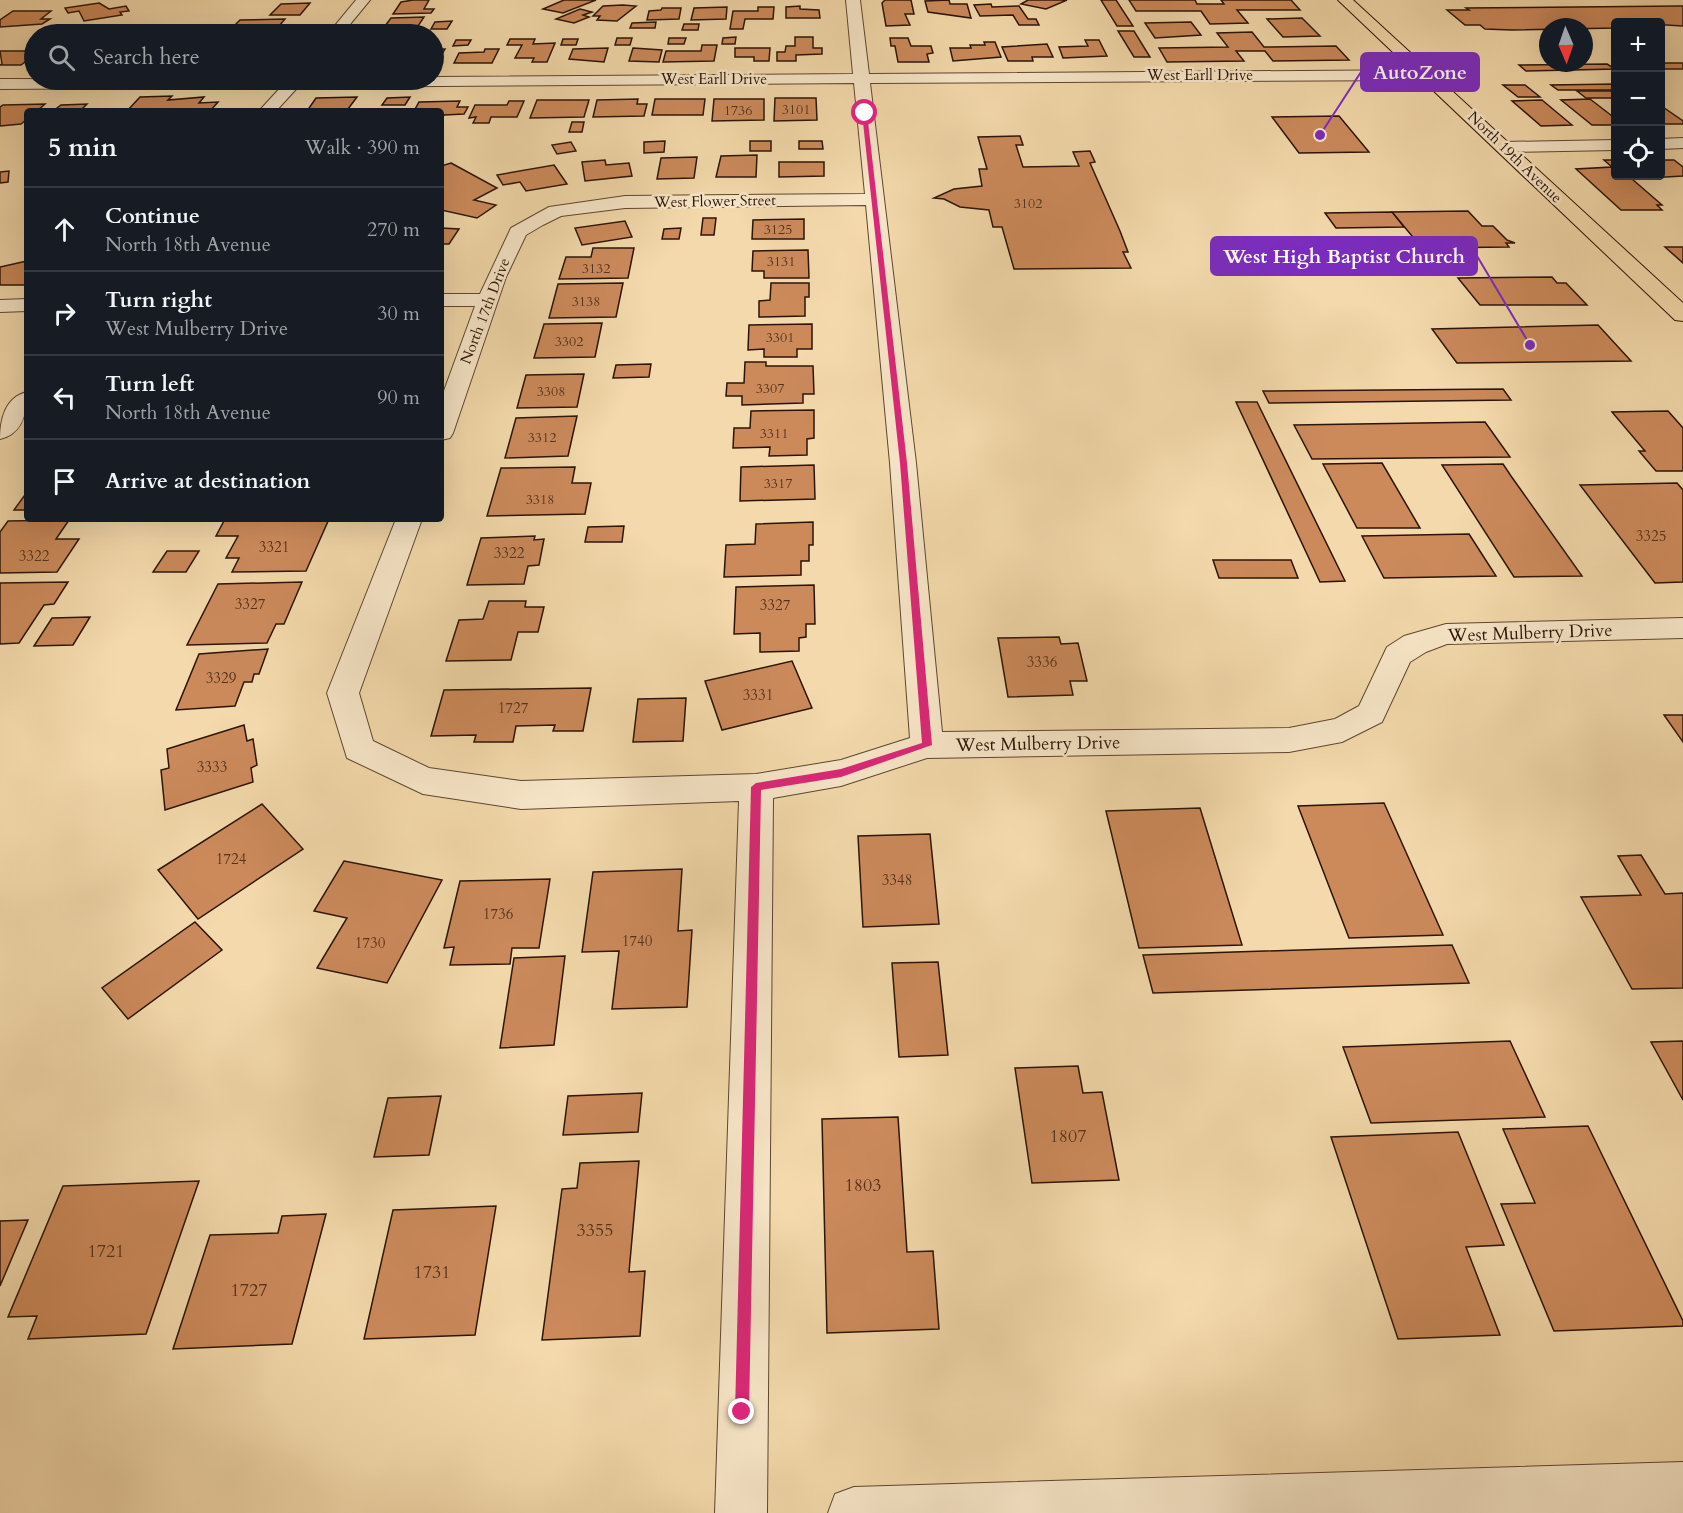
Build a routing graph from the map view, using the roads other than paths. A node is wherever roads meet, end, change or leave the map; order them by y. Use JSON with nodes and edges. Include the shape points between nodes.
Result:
{"nodes":[{"id":1,"x":363,"y":0,"type":"edge"},
{"id":2,"x":853,"y":0,"type":"edge"},
{"id":3,"x":1345,"y":0,"type":"edge"},
{"id":4,"x":343,"y":24,"type":"edge"},
{"id":5,"x":1428,"y":75,"type":"junction"},
{"id":6,"x":861,"y":78,"type":"junction"},
{"id":7,"x":444,"y":80,"type":"edge"},
{"id":8,"x":0,"y":84,"type":"edge"},
{"id":9,"x":24,"y":84,"type":"edge"},
{"id":10,"x":286,"y":90,"type":"edge"},
{"id":11,"x":270,"y":108,"type":"edge"},
{"id":12,"x":1665,"y":144,"type":"edge"},
{"id":13,"x":1683,"y":144,"type":"edge"},
{"id":14,"x":1611,"y":145,"type":"edge"},
{"id":15,"x":1503,"y":147,"type":"junction"},
{"id":16,"x":875,"y":199,"type":"junction"},
{"id":17,"x":556,"y":211,"type":"joint"},
{"id":18,"x":444,"y":300,"type":"edge"},
{"id":19,"x":486,"y":300,"type":"junction"},
{"id":20,"x":0,"y":306,"type":"edge"},
{"id":21,"x":24,"y":306,"type":"edge"},
{"id":22,"x":1683,"y":315,"type":"edge"},
{"id":23,"x":24,"y":403,"type":"edge"},
{"id":24,"x":444,"y":423,"type":"edge"},
{"id":25,"x":0,"y":432,"type":"edge"},
{"id":26,"x":408,"y":522,"type":"edge"},
{"id":27,"x":1683,"y":628,"type":"edge"},
{"id":28,"x":927,"y":745,"type":"junction"},
{"id":29,"x":756,"y":787,"type":"junction"},
{"id":30,"x":1683,"y":1488,"type":"edge"},
{"id":31,"x":1016,"y":1511,"type":"edge"},
{"id":32,"x":741,"y":1513,"type":"edge"},
{"id":33,"x":854,"y":1513,"type":"edge"}],
"edges":[{"from":1,"to":4,"type":"street"},
{"from":2,"to":6,"type":"street"},
{"from":3,"to":5,"type":"main road","name":"North 19th Avenue"},
{"from":5,"to":6,"type":"street","name":"West Earll Drive"},
{"from":5,"to":15,"type":"main road","name":"North 19th Avenue"},
{"from":6,"to":7,"type":"street","name":"West Earll Drive"},
{"from":6,"to":16,"type":"street"},
{"from":8,"to":9,"type":"street","name":"West Earll Drive"},
{"from":10,"to":11,"type":"street"},
{"from":12,"to":13,"type":"street"},
{"from":14,"to":15,"type":"street"},
{"from":15,"to":22,"type":"main road","name":"North 19th Avenue"},
{"from":16,"to":17,"type":"street","name":"West Flower Street","via":[[625,202]]},
{"from":16,"to":28,"type":"street"},
{"from":17,"to":19,"type":"street","name":"North 17th Drive","via":[[518,232]]},
{"from":18,"to":19,"type":"street"},
{"from":19,"to":24,"type":"street","name":"North 17th Drive"},
{"from":20,"to":21,"type":"street"},
{"from":23,"to":25,"type":"street"},
{"from":26,"to":29,"type":"street","name":"West Mulberry Drive","via":[[343,693],[359,749],[423,781],[521,795]]},
{"from":27,"to":28,"type":"street","name":"West Mulberry Drive","via":[[1446,634],[1415,644],[1398,655],[1371,714],[1342,730],[1289,740]]},
{"from":28,"to":29,"type":"street","name":"West Mulberry Drive","via":[[841,773]]},
{"from":29,"to":32,"type":"street"},
{"from":30,"to":31,"type":"street"},
{"from":31,"to":33,"type":"street"}]}
